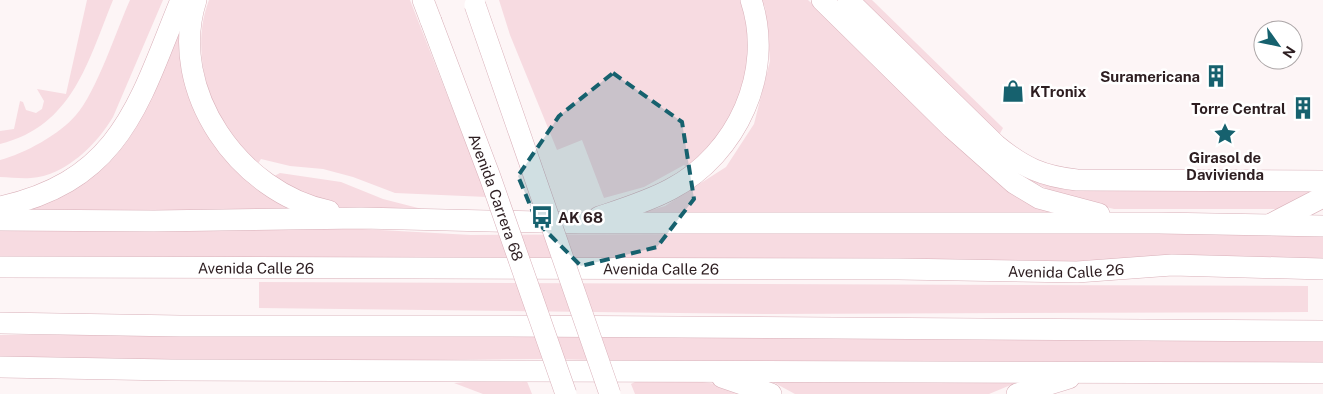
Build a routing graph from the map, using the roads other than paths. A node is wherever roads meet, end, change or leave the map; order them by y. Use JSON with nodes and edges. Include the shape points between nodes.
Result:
{"nodes":[{"id":1,"x":181,"y":0,"type":"edge"},
{"id":2,"x":196,"y":0,"type":"edge"},
{"id":3,"x":423,"y":0,"type":"edge"},
{"id":4,"x":751,"y":0,"type":"edge"},
{"id":5,"x":822,"y":0,"type":"edge"},
{"id":6,"x":848,"y":0,"type":"edge"},
{"id":7,"x":475,"y":2,"type":"edge"},
{"id":8,"x":1323,"y":181,"type":"edge"},
{"id":9,"x":1323,"y":197,"type":"edge"},
{"id":10,"x":0,"y":207,"type":"edge"},
{"id":11,"x":361,"y":218,"type":"junction"},
{"id":12,"x":0,"y":220,"type":"edge"},
{"id":13,"x":581,"y":223,"type":"junction"},
{"id":14,"x":1159,"y":223,"type":"junction"},
{"id":15,"x":1268,"y":226,"type":"junction"},
{"id":16,"x":1323,"y":226,"type":"edge"},
{"id":17,"x":0,"y":267,"type":"edge"},
{"id":18,"x":1323,"y":269,"type":"edge"},
{"id":19,"x":0,"y":323,"type":"edge"},
{"id":20,"x":1323,"y":331,"type":"edge"},
{"id":21,"x":0,"y":367,"type":"edge"},
{"id":22,"x":702,"y":370,"type":"junction"},
{"id":23,"x":1089,"y":372,"type":"junction"},
{"id":24,"x":1323,"y":373,"type":"edge"},
{"id":25,"x":566,"y":394,"type":"edge"},
{"id":26,"x":610,"y":394,"type":"edge"},
{"id":27,"x":771,"y":394,"type":"edge"},
{"id":28,"x":1017,"y":394,"type":"edge"}],
"edges":[{"from":1,"to":10,"type":"main road","via":[[140,98],[117,139],[102,156],[68,180],[28,199]]},
{"from":2,"to":11,"type":"main road","via":[[192,13],[192,62],[197,89],[219,135],[236,155],[278,192],[314,208]]},
{"from":3,"to":25,"type":"main road","name":"Avenida Carrera 68","bridge":true,"via":[[490,177]]},
{"from":4,"to":13,"type":"main road","via":[[760,44],[756,74],[742,117],[728,138],[709,160],[671,189]]},
{"from":5,"to":14,"type":"main road","via":[[952,128],[1014,183],[1039,198],[1086,212]]},
{"from":6,"to":8,"type":"main road","via":[[996,145],[1032,170],[1051,177],[1077,180]]},
{"from":7,"to":26,"type":"main road","bridge":true},
{"from":9,"to":15,"type":"main road"},
{"from":11,"to":12,"type":"main road"},
{"from":11,"to":13,"type":"main road"},
{"from":13,"to":14,"type":"main road"},
{"from":14,"to":15,"type":"main road"},
{"from":15,"to":16,"type":"main road"},
{"from":17,"to":18,"type":"main road","name":"Avenida Calle 26","via":[[1077,272],[1172,266]]},
{"from":19,"to":20,"type":"main road"},
{"from":21,"to":22,"type":"main road"},
{"from":22,"to":23,"type":"main road"},
{"from":22,"to":27,"type":"main road"},
{"from":23,"to":24,"type":"main road"},
{"from":23,"to":28,"type":"main road"}]}
